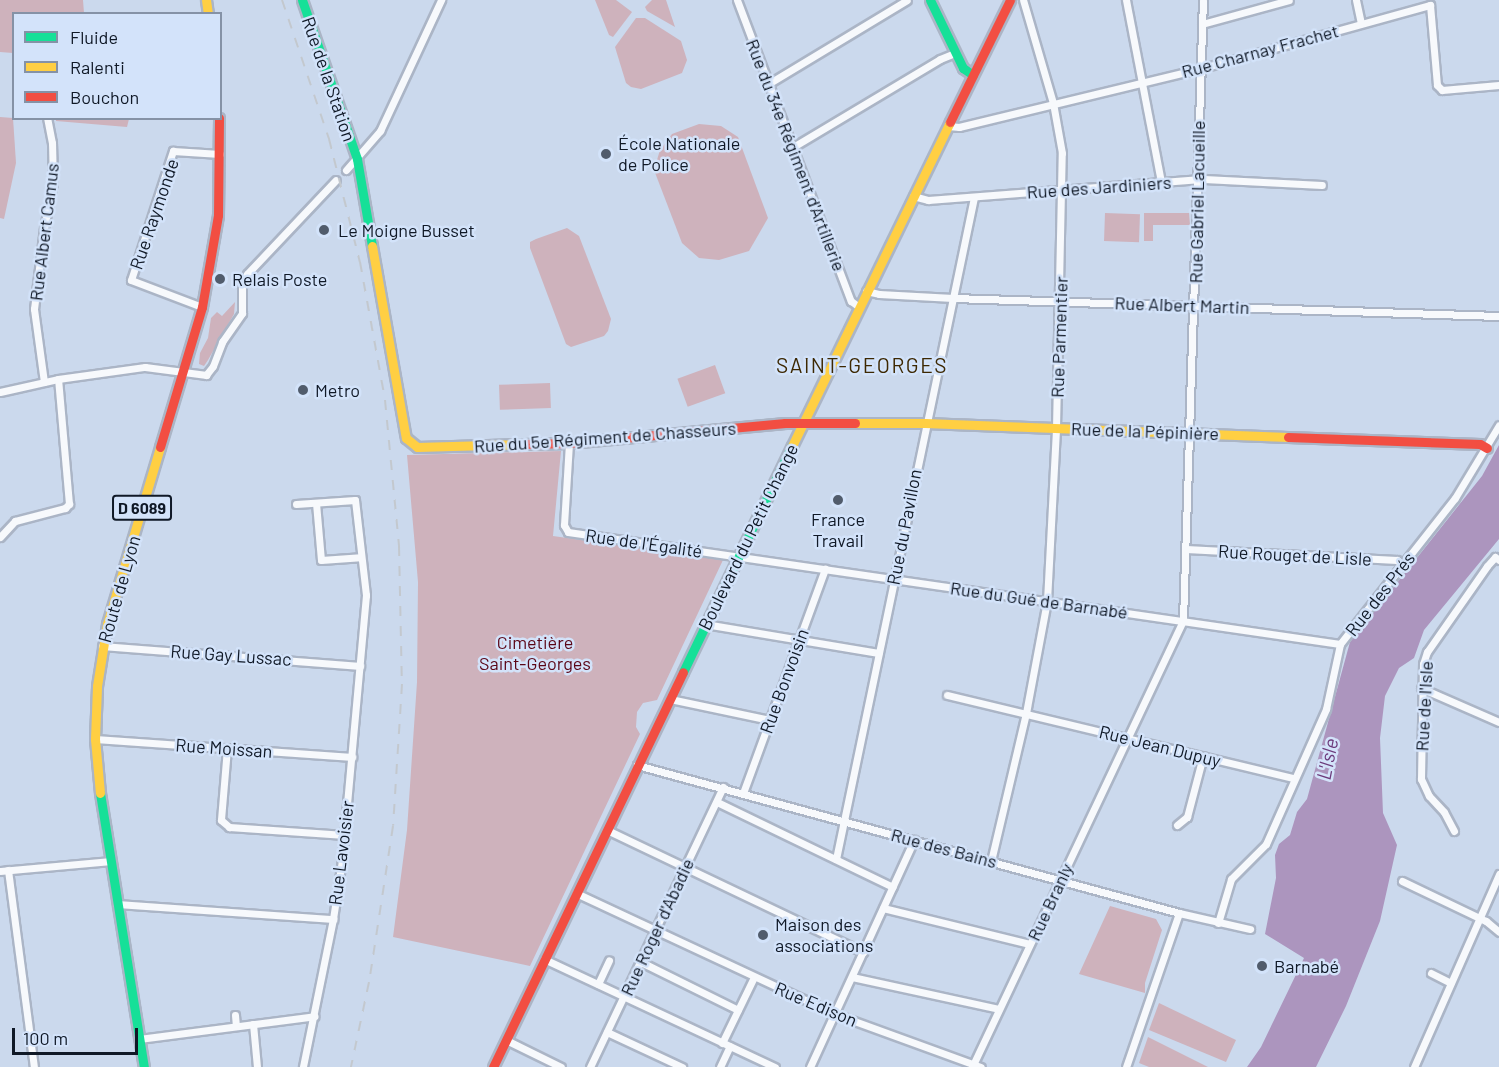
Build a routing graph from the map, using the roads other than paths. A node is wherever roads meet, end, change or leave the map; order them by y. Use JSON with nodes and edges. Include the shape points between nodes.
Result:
{"nodes":[{"id":1,"x":303,"y":0,"type":"edge"},
{"id":2,"x":441,"y":0,"type":"edge"},
{"id":3,"x":737,"y":0,"type":"edge"},
{"id":4,"x":907,"y":0,"type":"edge"},
{"id":5,"x":930,"y":0,"type":"edge"},
{"id":6,"x":1023,"y":0,"type":"edge"},
{"id":7,"x":1126,"y":0,"type":"edge"},
{"id":8,"x":1203,"y":0,"type":"edge"},
{"id":9,"x":1289,"y":0,"type":"edge"},
{"id":10,"x":1356,"y":0,"type":"edge"},
{"id":11,"x":1008,"y":4,"type":"edge"},
{"id":12,"x":1202,"y":24,"type":"junction"},
{"id":13,"x":1361,"y":24,"type":"junction"},
{"id":14,"x":956,"y":53,"type":"junction"},
{"id":15,"x":1201,"y":68,"type":"junction"},
{"id":16,"x":973,"y":75,"type":"junction"},
{"id":17,"x":1142,"y":81,"type":"junction"},
{"id":18,"x":768,"y":84,"type":"junction"},
{"id":19,"x":1499,"y":85,"type":"edge"},
{"id":20,"x":1053,"y":103,"type":"junction"},
{"id":21,"x":47,"y":120,"type":"edge"},
{"id":22,"x":219,"y":120,"type":"edge"},
{"id":23,"x":948,"y":126,"type":"junction"},
{"id":24,"x":793,"y":147,"type":"junction"},
{"id":25,"x":220,"y":154,"type":"junction"},
{"id":26,"x":357,"y":159,"type":"junction"},
{"id":27,"x":346,"y":170,"type":"dead end"},
{"id":28,"x":336,"y":180,"type":"dead end"},
{"id":29,"x":1198,"y":180,"type":"junction"},
{"id":30,"x":1161,"y":182,"type":"junction"},
{"id":31,"x":1322,"y":184,"type":"dead end"},
{"id":32,"x":1062,"y":189,"type":"junction"},
{"id":33,"x":913,"y":196,"type":"junction"},
{"id":34,"x":974,"y":196,"type":"junction"},
{"id":35,"x":867,"y":291,"type":"junction"},
{"id":36,"x":953,"y":298,"type":"junction"},
{"id":37,"x":1060,"y":300,"type":"junction"},
{"id":38,"x":1195,"y":305,"type":"junction"},
{"id":39,"x":202,"y":307,"type":"junction"},
{"id":40,"x":858,"y":307,"type":"junction"},
{"id":41,"x":1499,"y":316,"type":"edge"},
{"id":42,"x":184,"y":372,"type":"junction"},
{"id":43,"x":58,"y":379,"type":"junction"},
{"id":44,"x":44,"y":382,"type":"junction"},
{"id":45,"x":0,"y":392,"type":"edge"},
{"id":46,"x":925,"y":423,"type":"junction"},
{"id":47,"x":802,"y":424,"type":"junction"},
{"id":48,"x":1499,"y":425,"type":"edge"},
{"id":49,"x":1056,"y":428,"type":"junction"},
{"id":50,"x":1190,"y":433,"type":"junction"},
{"id":51,"x":569,"y":443,"type":"junction"},
{"id":52,"x":1487,"y":448,"type":"junction"},
{"id":53,"x":316,"y":503,"type":"junction"},
{"id":54,"x":296,"y":504,"type":"dead end"},
{"id":55,"x":0,"y":537,"type":"edge"},
{"id":56,"x":1186,"y":549,"type":"junction"},
{"id":57,"x":738,"y":556,"type":"junction"},
{"id":58,"x":360,"y":557,"type":"junction"},
{"id":59,"x":1497,"y":558,"type":"edge"},
{"id":60,"x":1402,"y":565,"type":"junction"},
{"id":61,"x":825,"y":569,"type":"junction"},
{"id":62,"x":894,"y":580,"type":"junction"},
{"id":63,"x":1047,"y":601,"type":"junction"},
{"id":64,"x":1183,"y":621,"type":"junction"},
{"id":65,"x":705,"y":624,"type":"junction"},
{"id":66,"x":799,"y":640,"type":"junction"},
{"id":67,"x":1340,"y":644,"type":"junction"},
{"id":68,"x":102,"y":646,"type":"junction"},
{"id":69,"x":879,"y":653,"type":"junction"},
{"id":70,"x":360,"y":666,"type":"junction"},
{"id":71,"x":1421,"y":688,"type":"junction"},
{"id":72,"x":947,"y":694,"type":"dead end"},
{"id":73,"x":670,"y":699,"type":"junction"},
{"id":74,"x":1026,"y":714,"type":"junction"},
{"id":75,"x":770,"y":720,"type":"junction"},
{"id":76,"x":1499,"y":722,"type":"edge"},
{"id":77,"x":1127,"y":738,"type":"junction"},
{"id":78,"x":95,"y":739,"type":"junction"},
{"id":79,"x":227,"y":748,"type":"junction"},
{"id":80,"x":1203,"y":756,"type":"junction"},
{"id":81,"x":352,"y":757,"type":"junction"},
{"id":82,"x":638,"y":765,"type":"junction"},
{"id":83,"x":1294,"y":778,"type":"junction"},
{"id":84,"x":723,"y":788,"type":"junction"},
{"id":85,"x":743,"y":793,"type":"junction"},
{"id":86,"x":717,"y":802,"type":"junction"},
{"id":87,"x":844,"y":820,"type":"junction"},
{"id":88,"x":1177,"y":825,"type":"dead end"},
{"id":89,"x":607,"y":830,"type":"junction"},
{"id":90,"x":1454,"y":831,"type":"dead end"},
{"id":91,"x":345,"y":835,"type":"junction"},
{"id":92,"x":914,"y":840,"type":"junction"},
{"id":93,"x":836,"y":859,"type":"junction"},
{"id":94,"x":111,"y":861,"type":"junction"},
{"id":95,"x":991,"y":861,"type":"junction"},
{"id":96,"x":686,"y":867,"type":"junction"},
{"id":97,"x":4,"y":870,"type":"edge"},
{"id":98,"x":1499,"y":874,"type":"edge"},
{"id":99,"x":1060,"y":879,"type":"junction"},
{"id":100,"x":1402,"y":881,"type":"dead end"},
{"id":101,"x":893,"y":887,"type":"junction"},
{"id":102,"x":576,"y":894,"type":"junction"},
{"id":103,"x":117,"y":904,"type":"junction"},
{"id":104,"x":883,"y":908,"type":"junction"},
{"id":105,"x":1179,"y":913,"type":"junction"},
{"id":106,"x":1480,"y":918,"type":"junction"},
{"id":107,"x":333,"y":919,"type":"junction"},
{"id":108,"x":1218,"y":923,"type":"junction"},
{"id":109,"x":1250,"y":929,"type":"dead end"},
{"id":110,"x":655,"y":931,"type":"junction"},
{"id":111,"x":1499,"y":932,"type":"edge"},
{"id":112,"x":1030,"y":944,"type":"junction"},
{"id":113,"x":863,"y":952,"type":"junction"},
{"id":114,"x":544,"y":959,"type":"junction"},
{"id":115,"x":609,"y":960,"type":"dead end"},
{"id":116,"x":640,"y":962,"type":"junction"},
{"id":117,"x":1431,"y":973,"type":"dead end"},
{"id":118,"x":754,"y":976,"type":"junction"},
{"id":119,"x":852,"y":977,"type":"junction"},
{"id":120,"x":1451,"y":983,"type":"junction"},
{"id":121,"x":598,"y":984,"type":"junction"},
{"id":122,"x":624,"y":997,"type":"junction"},
{"id":123,"x":999,"y":1009,"type":"junction"},
{"id":124,"x":738,"y":1010,"type":"junction"},
{"id":125,"x":835,"y":1014,"type":"junction"},
{"id":126,"x":235,"y":1015,"type":"dead end"},
{"id":127,"x":315,"y":1016,"type":"junction"},
{"id":128,"x":253,"y":1024,"type":"junction"},
{"id":129,"x":236,"y":1026,"type":"junction"},
{"id":130,"x":607,"y":1032,"type":"junction"},
{"id":131,"x":139,"y":1040,"type":"junction"},
{"id":132,"x":506,"y":1040,"type":"junction"},
{"id":133,"x":722,"y":1042,"type":"junction"},
{"id":134,"x":730,"y":1046,"type":"junction"},
{"id":135,"x":976,"y":1066,"type":"edge"},
{"id":136,"x":34,"y":1067,"type":"edge"},
{"id":137,"x":144,"y":1067,"type":"edge"},
{"id":138,"x":257,"y":1067,"type":"edge"},
{"id":139,"x":303,"y":1067,"type":"edge"},
{"id":140,"x":493,"y":1067,"type":"edge"},
{"id":141,"x":561,"y":1067,"type":"edge"},
{"id":142,"x":590,"y":1067,"type":"edge"},
{"id":143,"x":682,"y":1067,"type":"edge"},
{"id":144,"x":720,"y":1067,"type":"edge"},
{"id":145,"x":775,"y":1067,"type":"edge"},
{"id":146,"x":810,"y":1067,"type":"edge"},
{"id":147,"x":1126,"y":1067,"type":"edge"},
{"id":148,"x":1414,"y":1067,"type":"edge"}],
"edges":[{"from":1,"to":26,"type":"main road","name":"Rue de la Station"},
{"from":2,"to":26,"type":"street","via":[[380,131]]},
{"from":3,"to":18,"type":"street","name":"Rue du 34e Régiment d'Artillerie"},
{"from":4,"to":18,"type":"street"},
{"from":5,"to":14,"type":"main road"},
{"from":6,"to":20,"type":"street","name":"Rue Parmentier"},
{"from":7,"to":17,"type":"street"},
{"from":8,"to":12,"type":"street","name":"Rue Gabriel Lacueille"},
{"from":9,"to":12,"type":"street"},
{"from":10,"to":13,"type":"street"},
{"from":11,"to":16,"type":"main road","name":"Boulevard du Petit Change"},
{"from":12,"to":15,"type":"street","name":"Rue Gabriel Lacueille"},
{"from":13,"to":15,"type":"street","name":"Rue Charnay Frachet"},
{"from":13,"to":19,"type":"street","name":"Rue Charnay Frachet","via":[[1430,5],[1437,85],[1442,90]]},
{"from":14,"to":16,"type":"main road","via":[[963,68]]},
{"from":14,"to":24,"type":"street"},
{"from":15,"to":17,"type":"street","name":"Rue Charnay Frachet"},
{"from":15,"to":29,"type":"street","name":"Rue Gabriel Lacueille"},
{"from":16,"to":23,"type":"main road","name":"Boulevard du Petit Change"},
{"from":17,"to":20,"type":"street","name":"Rue Charnay Frachet"},
{"from":17,"to":30,"type":"street"},
{"from":18,"to":24,"type":"street","name":"Rue du 34e Régiment d'Artillerie"},
{"from":20,"to":23,"type":"street","name":"Rue Charnay Frachet","via":[[959,127]]},
{"from":20,"to":32,"type":"street","name":"Rue Parmentier","via":[[1060,138]]},
{"from":21,"to":44,"type":"street","name":"Rue Albert Camus","via":[[53,183],[34,309]]},
{"from":22,"to":25,"type":"main road","name":"Route de Lyon","number":"D 6089"},
{"from":23,"to":33,"type":"main road","name":"Boulevard du Petit Change"},
{"from":24,"to":40,"type":"street","name":"Rue du 34e Régiment d'Artillerie","via":[[851,301]]},
{"from":25,"to":39,"type":"main road","name":"Route de Lyon","number":"D 6089","via":[[215,235]]},
{"from":25,"to":39,"type":"street","name":"Rue Raymonde","via":[[173,151],[131,280]]},
{"from":26,"to":27,"type":"street"},
{"from":26,"to":51,"type":"main road","name":"Rue du 5e Régiment de Chasseurs","via":[[406,438],[423,447]]},
{"from":28,"to":42,"type":"street","via":[[247,274],[242,286],[242,313],[222,342],[210,371],[202,376]]},
{"from":29,"to":30,"type":"street","name":"Rue des Jardiniers"},
{"from":29,"to":31,"type":"street","name":"Rue des Jardiniers"},
{"from":29,"to":38,"type":"street","name":"Rue Gabriel Lacueille"},
{"from":30,"to":32,"type":"street","name":"Rue des Jardiniers"},
{"from":32,"to":34,"type":"street","name":"Rue des Jardiniers"},
{"from":32,"to":37,"type":"street","name":"Rue Parmentier"},
{"from":33,"to":34,"type":"street","name":"Rue des Jardiniers","via":[[928,200]]},
{"from":33,"to":35,"type":"main road","name":"Boulevard du Petit Change"},
{"from":34,"to":36,"type":"street","name":"Rue du Pavillon"},
{"from":35,"to":36,"type":"street","name":"Rue Albert Martin"},
{"from":35,"to":40,"type":"main road","name":"Boulevard du Petit Change"},
{"from":36,"to":37,"type":"street","name":"Rue Albert Martin"},
{"from":36,"to":46,"type":"street","name":"Rue du Pavillon"},
{"from":37,"to":38,"type":"street","name":"Rue Albert Martin"},
{"from":37,"to":49,"type":"street","name":"Rue Parmentier"},
{"from":38,"to":41,"type":"street","name":"Rue Albert Martin"},
{"from":38,"to":50,"type":"street","name":"Rue Gabriel Lacueille"},
{"from":39,"to":42,"type":"main road","name":"Route de Lyon","number":"D 6089"},
{"from":40,"to":47,"type":"main road","name":"Boulevard du Petit Change"},
{"from":42,"to":43,"type":"street","via":[[145,367]]},
{"from":42,"to":68,"type":"main road","name":"Route de Lyon","number":"D 6089"},
{"from":43,"to":44,"type":"street"},
{"from":43,"to":55,"type":"street","via":[[69,504],[15,520]]},
{"from":44,"to":45,"type":"street"},
{"from":46,"to":47,"type":"main road","name":"Rue de la Pépinière"},
{"from":46,"to":49,"type":"main road","name":"Rue de la Pépinière"},
{"from":46,"to":62,"type":"street","name":"Rue du Pavillon"},
{"from":47,"to":51,"type":"main road","name":"Rue du 5e Régiment de Chasseurs"},
{"from":47,"to":57,"type":"main road","name":"Boulevard du Petit Change"},
{"from":48,"to":52,"type":"street","name":"Rue des Prés"},
{"from":49,"to":50,"type":"main road","name":"Rue de la Pépinière"},
{"from":49,"to":63,"type":"street","name":"Rue Parmentier"},
{"from":50,"to":52,"type":"main road","name":"Rue de la Pépinière","via":[[1480,444]]},
{"from":50,"to":56,"type":"street","name":"Rue Gabriel Lacueille"},
{"from":51,"to":57,"type":"street","name":"Rue de l'Égalité","via":[[564,525],[568,532]]},
{"from":52,"to":60,"type":"street","name":"Rue des Prés","via":[[1455,498]]},
{"from":53,"to":54,"type":"street"},
{"from":53,"to":58,"type":"street","name":"Rue Lavoisier","via":[[355,500]]},
{"from":53,"to":58,"type":"street","via":[[321,560]]},
{"from":56,"to":60,"type":"street","name":"Rue Rouget de Lisle","via":[[1397,560]]},
{"from":56,"to":64,"type":"street","name":"Rue Gabriel Lacueille"},
{"from":57,"to":61,"type":"street","name":"Rue du Gué de Barnabé"},
{"from":57,"to":65,"type":"main road","name":"Boulevard du Petit Change"},
{"from":58,"to":70,"type":"street","name":"Rue Lavoisier","via":[[366,595]]},
{"from":59,"to":71,"type":"street","name":"Rue de l'Isle","via":[[1427,652]]},
{"from":60,"to":67,"type":"street","name":"Rue des Prés"},
{"from":61,"to":62,"type":"street","name":"Rue du Gué de Barnabé"},
{"from":61,"to":66,"type":"street","name":"Rue Bonvoisin"},
{"from":62,"to":63,"type":"street","name":"Rue du Gué de Barnabé"},
{"from":62,"to":69,"type":"street","name":"Rue du Pavillon"},
{"from":63,"to":64,"type":"street","name":"Rue du Gué de Barnabé"},
{"from":63,"to":74,"type":"street","name":"Rue Parmentier"},
{"from":64,"to":67,"type":"street","name":"Rue du Gué de Barnabé"},
{"from":64,"to":77,"type":"street","name":"Rue Branly"},
{"from":65,"to":66,"type":"street"},
{"from":65,"to":73,"type":"main road","name":"Boulevard du Petit Change"},
{"from":66,"to":69,"type":"street"},
{"from":66,"to":75,"type":"street","name":"Rue Bonvoisin"},
{"from":67,"to":83,"type":"street","name":"Rue des Prés","via":[[1326,709]]},
{"from":68,"to":70,"type":"street","name":"Rue Gay Lussac"},
{"from":68,"to":78,"type":"main road","name":"Route de Lyon","number":"D 6089"},
{"from":69,"to":87,"type":"street","name":"Rue du Pavillon"},
{"from":70,"to":81,"type":"street","name":"Rue Lavoisier"},
{"from":71,"to":76,"type":"street"},
{"from":71,"to":90,"type":"street","name":"Rue de l'Isle","via":[[1421,779]]},
{"from":72,"to":74,"type":"street","name":"Rue Jean Dupuy"},
{"from":73,"to":75,"type":"street"},
{"from":73,"to":82,"type":"main road","name":"Boulevard du Petit Change"},
{"from":74,"to":77,"type":"street","name":"Rue Jean Dupuy"},
{"from":74,"to":95,"type":"street","name":"Rue Parmentier"},
{"from":75,"to":85,"type":"street","name":"Rue Bonvoisin"},
{"from":77,"to":80,"type":"street","name":"Rue Jean Dupuy"},
{"from":77,"to":99,"type":"street","name":"Rue Branly"},
{"from":78,"to":79,"type":"street","name":"Rue Moissan"},
{"from":78,"to":94,"type":"main road","name":"Route de Lyon","number":"D 6089"},
{"from":79,"to":81,"type":"street","name":"Rue Moissan"},
{"from":79,"to":91,"type":"street","via":[[221,820],[229,826]]},
{"from":80,"to":83,"type":"street","name":"Rue Jean Dupuy"},
{"from":80,"to":88,"type":"street","via":[[1187,817]]},
{"from":81,"to":91,"type":"street","name":"Rue Lavoisier"},
{"from":82,"to":84,"type":"street","name":"Rue des Bains"},
{"from":82,"to":89,"type":"main road","name":"Boulevard du Petit Change"},
{"from":83,"to":108,"type":"street","name":"Rue des Prés","via":[[1266,844],[1231,879]]},
{"from":84,"to":85,"type":"street","name":"Rue des Bains"},
{"from":84,"to":86,"type":"street","name":"Rue Roger d'Abadie"},
{"from":85,"to":87,"type":"street","name":"Rue des Bains"},
{"from":86,"to":93,"type":"street"},
{"from":86,"to":96,"type":"street","name":"Rue Roger d'Abadie"},
{"from":87,"to":92,"type":"street","name":"Rue des Bains"},
{"from":87,"to":93,"type":"street","name":"Rue du Pavillon"},
{"from":89,"to":96,"type":"street"},
{"from":89,"to":102,"type":"main road","name":"Boulevard du Petit Change"},
{"from":91,"to":107,"type":"street","name":"Rue Lavoisier"},
{"from":92,"to":95,"type":"street","name":"Rue des Bains"},
{"from":92,"to":101,"type":"street"},
{"from":93,"to":101,"type":"street"},
{"from":94,"to":97,"type":"street"},
{"from":94,"to":103,"type":"main road","name":"Route de Lyon","number":"D 6089"},
{"from":95,"to":99,"type":"street","name":"Rue des Bains"},
{"from":96,"to":110,"type":"street","name":"Rue Roger d'Abadie"},
{"from":96,"to":113,"type":"street"},
{"from":97,"to":136,"type":"street"},
{"from":98,"to":106,"type":"street"},
{"from":99,"to":105,"type":"street","name":"Rue des Bains"},
{"from":99,"to":112,"type":"street","name":"Rue Branly"},
{"from":100,"to":106,"type":"street"},
{"from":101,"to":104,"type":"street"},
{"from":102,"to":110,"type":"street","name":"Rue Edison"},
{"from":102,"to":114,"type":"main road","name":"Boulevard du Petit Change"},
{"from":103,"to":107,"type":"street"},
{"from":103,"to":131,"type":"main road","name":"Route de Lyon","number":"D 6089"},
{"from":104,"to":112,"type":"street"},
{"from":104,"to":113,"type":"street"},
{"from":105,"to":108,"type":"street","name":"Rue des Bains"},
{"from":105,"to":147,"type":"street"},
{"from":106,"to":111,"type":"street"},
{"from":106,"to":120,"type":"street"},
{"from":107,"to":127,"type":"street","name":"Rue Lavoisier"},
{"from":108,"to":109,"type":"street","name":"Rue des Bains"},
{"from":110,"to":116,"type":"street","name":"Rue Roger d'Abadie"},
{"from":110,"to":118,"type":"street","name":"Rue Edison"},
{"from":112,"to":123,"type":"street","name":"Rue Branly"},
{"from":113,"to":119,"type":"street"},
{"from":114,"to":121,"type":"street"},
{"from":114,"to":132,"type":"main road","name":"Boulevard du Petit Change"},
{"from":115,"to":121,"type":"street"},
{"from":116,"to":122,"type":"street","name":"Rue Roger d'Abadie"},
{"from":116,"to":124,"type":"street"},
{"from":117,"to":120,"type":"street"},
{"from":118,"to":124,"type":"street"},
{"from":118,"to":125,"type":"street","name":"Rue Edison"},
{"from":119,"to":123,"type":"street"},
{"from":119,"to":125,"type":"street"},
{"from":120,"to":148,"type":"street"},
{"from":121,"to":122,"type":"street"},
{"from":122,"to":130,"type":"street","name":"Rue Roger d'Abadie"},
{"from":122,"to":133,"type":"street"},
{"from":123,"to":135,"type":"street","name":"Rue Branly"},
{"from":124,"to":133,"type":"street"},
{"from":125,"to":135,"type":"street","name":"Rue Edison"},
{"from":125,"to":146,"type":"street"},
{"from":126,"to":129,"type":"street"},
{"from":127,"to":128,"type":"street"},
{"from":127,"to":139,"type":"street","name":"Rue Lavoisier"},
{"from":128,"to":129,"type":"street"},
{"from":128,"to":138,"type":"street"},
{"from":129,"to":131,"type":"street"},
{"from":130,"to":142,"type":"street","name":"Rue Roger d'Abadie"},
{"from":130,"to":143,"type":"street"},
{"from":131,"to":137,"type":"main road","name":"Route de Lyon","number":"D 6089"},
{"from":132,"to":140,"type":"main road","name":"Boulevard du Petit Change"},
{"from":132,"to":141,"type":"street"},
{"from":133,"to":134,"type":"street"},
{"from":134,"to":144,"type":"street"},
{"from":134,"to":145,"type":"street"}]}
